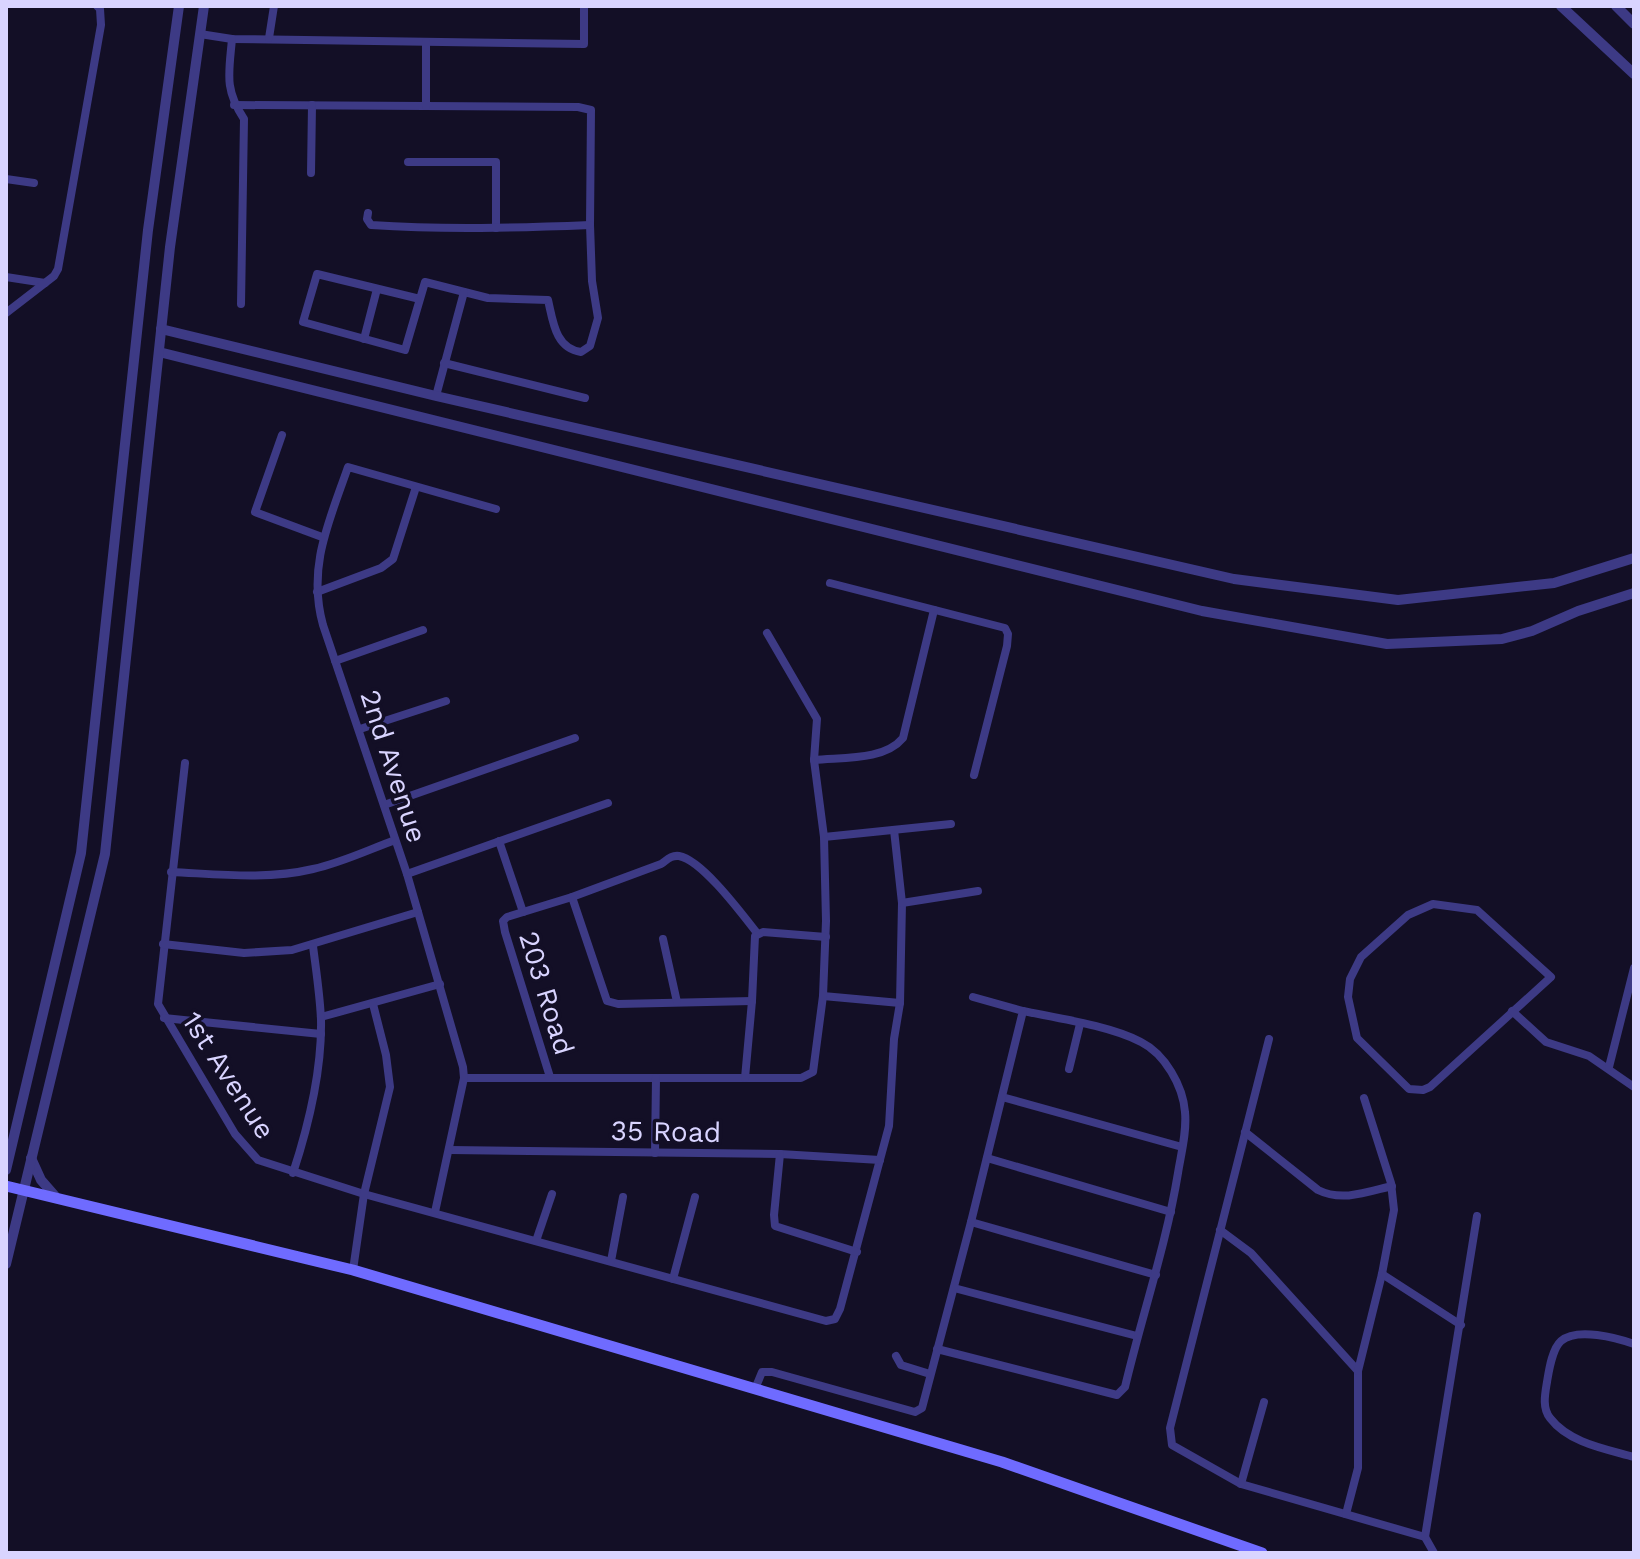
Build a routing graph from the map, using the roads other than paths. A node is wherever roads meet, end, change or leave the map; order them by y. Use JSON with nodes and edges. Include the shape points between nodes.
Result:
{"nodes":[{"id":1,"x":97,"y":6,"type":"edge"},
{"id":2,"x":179,"y":6,"type":"edge"},
{"id":3,"x":204,"y":6,"type":"edge"},
{"id":4,"x":274,"y":6,"type":"edge"},
{"id":5,"x":584,"y":6,"type":"edge"},
{"id":6,"x":1561,"y":6,"type":"edge"},
{"id":7,"x":1616,"y":6,"type":"edge"},
{"id":8,"x":1634,"y":24,"type":"edge"},
{"id":9,"x":200,"y":34,"type":"junction"},
{"id":10,"x":269,"y":38,"type":"junction"},
{"id":11,"x":232,"y":39,"type":"junction"},
{"id":12,"x":426,"y":42,"type":"junction"},
{"id":13,"x":1634,"y":74,"type":"edge"},
{"id":14,"x":234,"y":105,"type":"junction"},
{"id":15,"x":312,"y":105,"type":"junction"},
{"id":16,"x":426,"y":106,"type":"junction"},
{"id":17,"x":408,"y":162,"type":"dead end"},
{"id":18,"x":311,"y":173,"type":"dead end"},
{"id":19,"x":6,"y":179,"type":"edge"},
{"id":20,"x":34,"y":183,"type":"dead end"},
{"id":21,"x":368,"y":213,"type":"dead end"},
{"id":22,"x":590,"y":225,"type":"junction"},
{"id":23,"x":496,"y":228,"type":"junction"},
{"id":24,"x":6,"y":277,"type":"edge"},
{"id":25,"x":45,"y":283,"type":"junction"},
{"id":26,"x":377,"y":289,"type":"junction"},
{"id":27,"x":464,"y":292,"type":"junction"},
{"id":28,"x":420,"y":299,"type":"junction"},
{"id":29,"x":241,"y":304,"type":"dead end"},
{"id":30,"x":6,"y":313,"type":"edge"},
{"id":31,"x":161,"y":329,"type":"junction"},
{"id":32,"x":364,"y":339,"type":"junction"},
{"id":33,"x":159,"y":352,"type":"junction"},
{"id":34,"x":444,"y":363,"type":"junction"},
{"id":35,"x":436,"y":396,"type":"junction"},
{"id":36,"x":585,"y":398,"type":"dead end"},
{"id":37,"x":282,"y":435,"type":"dead end"},
{"id":38,"x":416,"y":487,"type":"junction"},
{"id":39,"x":496,"y":509,"type":"dead end"},
{"id":40,"x":322,"y":537,"type":"junction"},
{"id":41,"x":1634,"y":558,"type":"edge"},
{"id":42,"x":830,"y":583,"type":"dead end"},
{"id":43,"x":317,"y":592,"type":"junction"},
{"id":44,"x":1634,"y":593,"type":"edge"},
{"id":45,"x":934,"y":610,"type":"junction"},
{"id":46,"x":423,"y":630,"type":"dead end"},
{"id":47,"x":767,"y":633,"type":"dead end"},
{"id":48,"x":335,"y":661,"type":"junction"},
{"id":49,"x":446,"y":701,"type":"dead end"},
{"id":50,"x":360,"y":729,"type":"junction"},
{"id":51,"x":575,"y":738,"type":"dead end"},
{"id":52,"x":814,"y":760,"type":"junction"},
{"id":53,"x":185,"y":763,"type":"dead end"},
{"id":54,"x":974,"y":775,"type":"dead end"},
{"id":55,"x":608,"y":803,"type":"dead end"},
{"id":56,"x":384,"y":805,"type":"junction"},
{"id":57,"x":951,"y":824,"type":"dead end"},
{"id":58,"x":894,"y":830,"type":"junction"},
{"id":59,"x":824,"y":837,"type":"junction"},
{"id":60,"x":395,"y":840,"type":"junction"},
{"id":61,"x":499,"y":841,"type":"junction"},
{"id":62,"x":171,"y":872,"type":"junction"},
{"id":63,"x":407,"y":874,"type":"junction"},
{"id":64,"x":978,"y":891,"type":"dead end"},
{"id":65,"x":572,"y":897,"type":"junction"},
{"id":66,"x":902,"y":903,"type":"junction"},
{"id":67,"x":418,"y":912,"type":"junction"},
{"id":68,"x":523,"y":912,"type":"junction"},
{"id":69,"x":757,"y":933,"type":"junction"},
{"id":70,"x":826,"y":937,"type":"junction"},
{"id":71,"x":663,"y":939,"type":"dead end"},
{"id":72,"x":163,"y":944,"type":"junction"},
{"id":73,"x":313,"y":946,"type":"junction"},
{"id":74,"x":1634,"y":968,"type":"edge"},
{"id":75,"x":440,"y":984,"type":"junction"},
{"id":76,"x":823,"y":996,"type":"junction"},
{"id":77,"x":973,"y":997,"type":"dead end"},
{"id":78,"x":752,"y":1001,"type":"junction"},
{"id":79,"x":677,"y":1002,"type":"junction"},
{"id":80,"x":900,"y":1003,"type":"junction"},
{"id":81,"x":373,"y":1004,"type":"junction"},
{"id":82,"x":1023,"y":1011,"type":"junction"},
{"id":83,"x":1512,"y":1011,"type":"junction"},
{"id":84,"x":321,"y":1017,"type":"junction"},
{"id":85,"x":164,"y":1018,"type":"junction"},
{"id":86,"x":1080,"y":1024,"type":"junction"},
{"id":87,"x":321,"y":1034,"type":"junction"},
{"id":88,"x":1269,"y":1039,"type":"dead end"},
{"id":89,"x":1609,"y":1067,"type":"junction"},
{"id":90,"x":1069,"y":1069,"type":"dead end"},
{"id":91,"x":550,"y":1077,"type":"junction"},
{"id":92,"x":464,"y":1078,"type":"junction"},
{"id":93,"x":656,"y":1078,"type":"junction"},
{"id":94,"x":745,"y":1078,"type":"junction"},
{"id":95,"x":1634,"y":1087,"type":"edge"},
{"id":96,"x":1002,"y":1097,"type":"junction"},
{"id":97,"x":1364,"y":1098,"type":"dead end"},
{"id":98,"x":1245,"y":1132,"type":"junction"},
{"id":99,"x":1182,"y":1147,"type":"junction"},
{"id":100,"x":450,"y":1150,"type":"junction"},
{"id":101,"x":655,"y":1153,"type":"junction"},
{"id":102,"x":8,"y":1154,"type":"edge"},
{"id":103,"x":780,"y":1154,"type":"junction"},
{"id":104,"x":31,"y":1158,"type":"junction"},
{"id":105,"x":987,"y":1158,"type":"junction"},
{"id":106,"x":880,"y":1160,"type":"junction"},
{"id":107,"x":6,"y":1170,"type":"edge"},
{"id":108,"x":293,"y":1173,"type":"junction"},
{"id":109,"x":6,"y":1186,"type":"edge"},
{"id":110,"x":1392,"y":1186,"type":"junction"},
{"id":111,"x":24,"y":1190,"type":"junction"},
{"id":112,"x":364,"y":1194,"type":"junction"},
{"id":113,"x":552,"y":1194,"type":"dead end"},
{"id":114,"x":55,"y":1196,"type":"junction"},
{"id":115,"x":623,"y":1197,"type":"dead end"},
{"id":116,"x":695,"y":1197,"type":"dead end"},
{"id":117,"x":435,"y":1212,"type":"junction"},
{"id":118,"x":1171,"y":1212,"type":"junction"},
{"id":119,"x":1477,"y":1216,"type":"dead end"},
{"id":120,"x":971,"y":1222,"type":"junction"},
{"id":121,"x":1220,"y":1230,"type":"junction"},
{"id":122,"x":536,"y":1241,"type":"junction"},
{"id":123,"x":857,"y":1252,"type":"junction"},
{"id":124,"x":611,"y":1261,"type":"junction"},
{"id":125,"x":6,"y":1264,"type":"edge"},
{"id":126,"x":353,"y":1270,"type":"junction"},
{"id":127,"x":1382,"y":1274,"type":"junction"},
{"id":128,"x":1156,"y":1275,"type":"junction"},
{"id":129,"x":673,"y":1279,"type":"junction"},
{"id":130,"x":954,"y":1288,"type":"junction"},
{"id":131,"x":1461,"y":1325,"type":"junction"},
{"id":132,"x":1137,"y":1336,"type":"junction"},
{"id":133,"x":1634,"y":1344,"type":"edge"},
{"id":134,"x":937,"y":1349,"type":"junction"},
{"id":135,"x":896,"y":1356,"type":"dead end"},
{"id":136,"x":1358,"y":1371,"type":"junction"},
{"id":137,"x":930,"y":1374,"type":"junction"},
{"id":138,"x":755,"y":1389,"type":"junction"},
{"id":139,"x":1264,"y":1402,"type":"dead end"},
{"id":140,"x":1634,"y":1457,"type":"edge"},
{"id":141,"x":1241,"y":1484,"type":"junction"},
{"id":142,"x":1346,"y":1514,"type":"junction"},
{"id":143,"x":1425,"y":1537,"type":"junction"},
{"id":144,"x":1262,"y":1553,"type":"edge"},
{"id":145,"x":1434,"y":1553,"type":"edge"}],
"edges":[{"from":1,"to":25,"type":"street","via":[[101,25],[58,269]]},
{"from":2,"to":102,"type":"street","via":[[148,230],[81,853]]},
{"from":3,"to":9,"type":"street"},
{"from":4,"to":10,"type":"street"},
{"from":5,"to":12,"type":"street","via":[[584,44]]},
{"from":6,"to":13,"type":"street"},
{"from":7,"to":8,"type":"street"},
{"from":9,"to":11,"type":"street"},
{"from":9,"to":31,"type":"street"},
{"from":10,"to":11,"type":"street"},
{"from":10,"to":12,"type":"street"},
{"from":11,"to":14,"type":"street","via":[[228,85]]},
{"from":12,"to":16,"type":"street"},
{"from":14,"to":15,"type":"street"},
{"from":14,"to":29,"type":"street","via":[[244,119]]},
{"from":15,"to":16,"type":"street"},
{"from":15,"to":18,"type":"street"},
{"from":16,"to":22,"type":"street","via":[[591,110]]},
{"from":17,"to":23,"type":"street","via":[[496,162]]},
{"from":19,"to":20,"type":"street"},
{"from":21,"to":23,"type":"street","via":[[371,225]]},
{"from":22,"to":23,"type":"street"},
{"from":22,"to":27,"type":"street","via":[[598,318],[590,346],[581,352],[555,335],[548,300]]},
{"from":24,"to":25,"type":"street"},
{"from":25,"to":30,"type":"street"},
{"from":26,"to":28,"type":"street"},
{"from":26,"to":32,"type":"street"},
{"from":26,"to":32,"type":"street","via":[[317,274],[303,322]]},
{"from":27,"to":28,"type":"street","via":[[425,282]]},
{"from":27,"to":34,"type":"street"},
{"from":28,"to":32,"type":"street","via":[[405,350]]},
{"from":31,"to":33,"type":"street"},
{"from":31,"to":35,"type":"street"},
{"from":33,"to":44,"type":"street","via":[[1202,611],[1387,644],[1502,639]]},
{"from":33,"to":104,"type":"street","via":[[105,854]]},
{"from":34,"to":35,"type":"street"},
{"from":34,"to":36,"type":"street"},
{"from":35,"to":41,"type":"street","via":[[1234,579],[1398,600],[1554,583]]},
{"from":37,"to":40,"type":"street","via":[[255,512]]},
{"from":38,"to":39,"type":"street"},
{"from":38,"to":40,"type":"street","name":"2nd Avenue","via":[[348,467]]},
{"from":38,"to":43,"type":"street","via":[[393,559]]},
{"from":40,"to":43,"type":"street","name":"2nd Avenue"},
{"from":42,"to":45,"type":"street"},
{"from":43,"to":48,"type":"street","name":"2nd Avenue"},
{"from":45,"to":52,"type":"street","via":[[903,738],[884,752]]},
{"from":45,"to":54,"type":"street","via":[[998,624],[1008,634]]},
{"from":46,"to":48,"type":"street"},
{"from":47,"to":52,"type":"street","via":[[814,710]]},
{"from":48,"to":50,"type":"street","name":"2nd Avenue"},
{"from":49,"to":50,"type":"street"},
{"from":50,"to":56,"type":"street","name":"2nd Avenue"},
{"from":51,"to":56,"type":"street"},
{"from":52,"to":59,"type":"street"},
{"from":53,"to":62,"type":"street","name":"1st Avenue"},
{"from":55,"to":61,"type":"street"},
{"from":56,"to":60,"type":"street","name":"2nd Avenue"},
{"from":57,"to":58,"type":"street"},
{"from":58,"to":59,"type":"street"},
{"from":58,"to":66,"type":"street"},
{"from":59,"to":70,"type":"street"},
{"from":60,"to":62,"type":"street","via":[[294,872]]},
{"from":60,"to":63,"type":"street","name":"2nd Avenue"},
{"from":61,"to":63,"type":"street"},
{"from":61,"to":68,"type":"street"},
{"from":62,"to":72,"type":"street","name":"1st Avenue"},
{"from":63,"to":67,"type":"street","name":"2nd Avenue"},
{"from":64,"to":66,"type":"street"},
{"from":65,"to":68,"type":"street"},
{"from":65,"to":69,"type":"street","via":[[679,856],[713,882]]},
{"from":65,"to":79,"type":"street","via":[[607,1001]]},
{"from":66,"to":80,"type":"street"},
{"from":67,"to":73,"type":"street"},
{"from":67,"to":75,"type":"street","name":"2nd Avenue"},
{"from":68,"to":91,"type":"street","name":"203 Road","via":[[503,921]]},
{"from":69,"to":70,"type":"street"},
{"from":69,"to":78,"type":"street"},
{"from":70,"to":76,"type":"street"},
{"from":71,"to":79,"type":"street"},
{"from":72,"to":73,"type":"street","via":[[244,953]]},
{"from":72,"to":85,"type":"street","name":"1st Avenue","via":[[158,1004]]},
{"from":73,"to":84,"type":"street"},
{"from":74,"to":89,"type":"street"},
{"from":75,"to":81,"type":"street"},
{"from":75,"to":92,"type":"street","name":"2nd Avenue"},
{"from":76,"to":80,"type":"street"},
{"from":76,"to":94,"type":"street","via":[[813,1072],[801,1078]]},
{"from":77,"to":82,"type":"street"},
{"from":78,"to":79,"type":"street"},
{"from":78,"to":94,"type":"street"},
{"from":80,"to":106,"type":"street","via":[[889,1126]]},
{"from":81,"to":84,"type":"street"},
{"from":81,"to":112,"type":"street","via":[[390,1087]]},
{"from":82,"to":86,"type":"street"},
{"from":82,"to":96,"type":"street"},
{"from":83,"to":83,"type":"street","via":[[1551,977],[1477,910],[1433,904],[1408,915],[1361,957],[1350,979],[1348,997],[1357,1038],[1409,1089],[1430,1087]]},
{"from":83,"to":89,"type":"street","via":[[1546,1042]]},
{"from":84,"to":87,"type":"street"},
{"from":85,"to":87,"type":"street"},
{"from":85,"to":108,"type":"street","name":"1st Avenue","via":[[235,1134],[258,1160]]},
{"from":86,"to":90,"type":"street"},
{"from":86,"to":99,"type":"street","via":[[1143,1042],[1166,1064],[1182,1097]]},
{"from":87,"to":108,"type":"street","via":[[316,1086]]},
{"from":88,"to":98,"type":"street"},
{"from":89,"to":95,"type":"street"},
{"from":91,"to":92,"type":"street"},
{"from":91,"to":93,"type":"street"},
{"from":92,"to":100,"type":"street","name":"2nd Avenue"},
{"from":93,"to":94,"type":"street"},
{"from":93,"to":101,"type":"street"},
{"from":96,"to":99,"type":"street"},
{"from":96,"to":105,"type":"street"},
{"from":97,"to":110,"type":"street"},
{"from":98,"to":110,"type":"street","via":[[1330,1196]]},
{"from":98,"to":121,"type":"street"},
{"from":99,"to":118,"type":"street"},
{"from":100,"to":101,"type":"street","name":"35 Road"},
{"from":100,"to":117,"type":"street","name":"2nd Avenue"},
{"from":101,"to":103,"type":"street","name":"35 Road"},
{"from":102,"to":107,"type":"street"},
{"from":103,"to":106,"type":"street","name":"35 Road"},
{"from":103,"to":123,"type":"street","via":[[775,1226]]},
{"from":104,"to":111,"type":"street"},
{"from":104,"to":114,"type":"street"},
{"from":105,"to":118,"type":"street"},
{"from":105,"to":120,"type":"street"},
{"from":106,"to":123,"type":"street"},
{"from":108,"to":112,"type":"street","name":"1st Avenue"},
{"from":109,"to":111,"type":"main road"},
{"from":110,"to":127,"type":"street","via":[[1394,1210]]},
{"from":111,"to":114,"type":"main road"},
{"from":111,"to":125,"type":"street"},
{"from":112,"to":117,"type":"street","name":"1st Avenue"},
{"from":112,"to":126,"type":"street"},
{"from":113,"to":122,"type":"street"},
{"from":114,"to":126,"type":"main road"},
{"from":115,"to":124,"type":"street"},
{"from":116,"to":129,"type":"street"},
{"from":117,"to":122,"type":"street","name":"1st Avenue"},
{"from":118,"to":128,"type":"street"},
{"from":119,"to":131,"type":"street"},
{"from":120,"to":128,"type":"street"},
{"from":120,"to":130,"type":"street"},
{"from":121,"to":136,"type":"street","via":[[1251,1253]]},
{"from":121,"to":141,"type":"street","via":[[1170,1436],[1177,1449]]},
{"from":122,"to":124,"type":"street","name":"1st Avenue"},
{"from":123,"to":129,"type":"street","name":"1st Avenue","via":[[838,1315],[831,1321]]},
{"from":124,"to":129,"type":"street","name":"1st Avenue"},
{"from":126,"to":138,"type":"main road"},
{"from":127,"to":131,"type":"street"},
{"from":127,"to":136,"type":"street"},
{"from":128,"to":132,"type":"street"},
{"from":130,"to":132,"type":"street"},
{"from":130,"to":134,"type":"street"},
{"from":131,"to":143,"type":"street"},
{"from":132,"to":134,"type":"street","via":[[1125,1387],[1117,1395]]},
{"from":133,"to":140,"type":"street","via":[[1590,1335],[1561,1340],[1544,1403],[1547,1416],[1561,1430]]},
{"from":134,"to":137,"type":"street"},
{"from":135,"to":137,"type":"street","via":[[901,1365]]},
{"from":136,"to":142,"type":"street","via":[[1358,1468]]},
{"from":137,"to":138,"type":"street","via":[[922,1408],[915,1412],[772,1372],[762,1372]]},
{"from":138,"to":144,"type":"main road","via":[[1002,1462]]},
{"from":139,"to":141,"type":"street"},
{"from":141,"to":142,"type":"street"},
{"from":142,"to":143,"type":"street"},
{"from":143,"to":145,"type":"street"}]}
